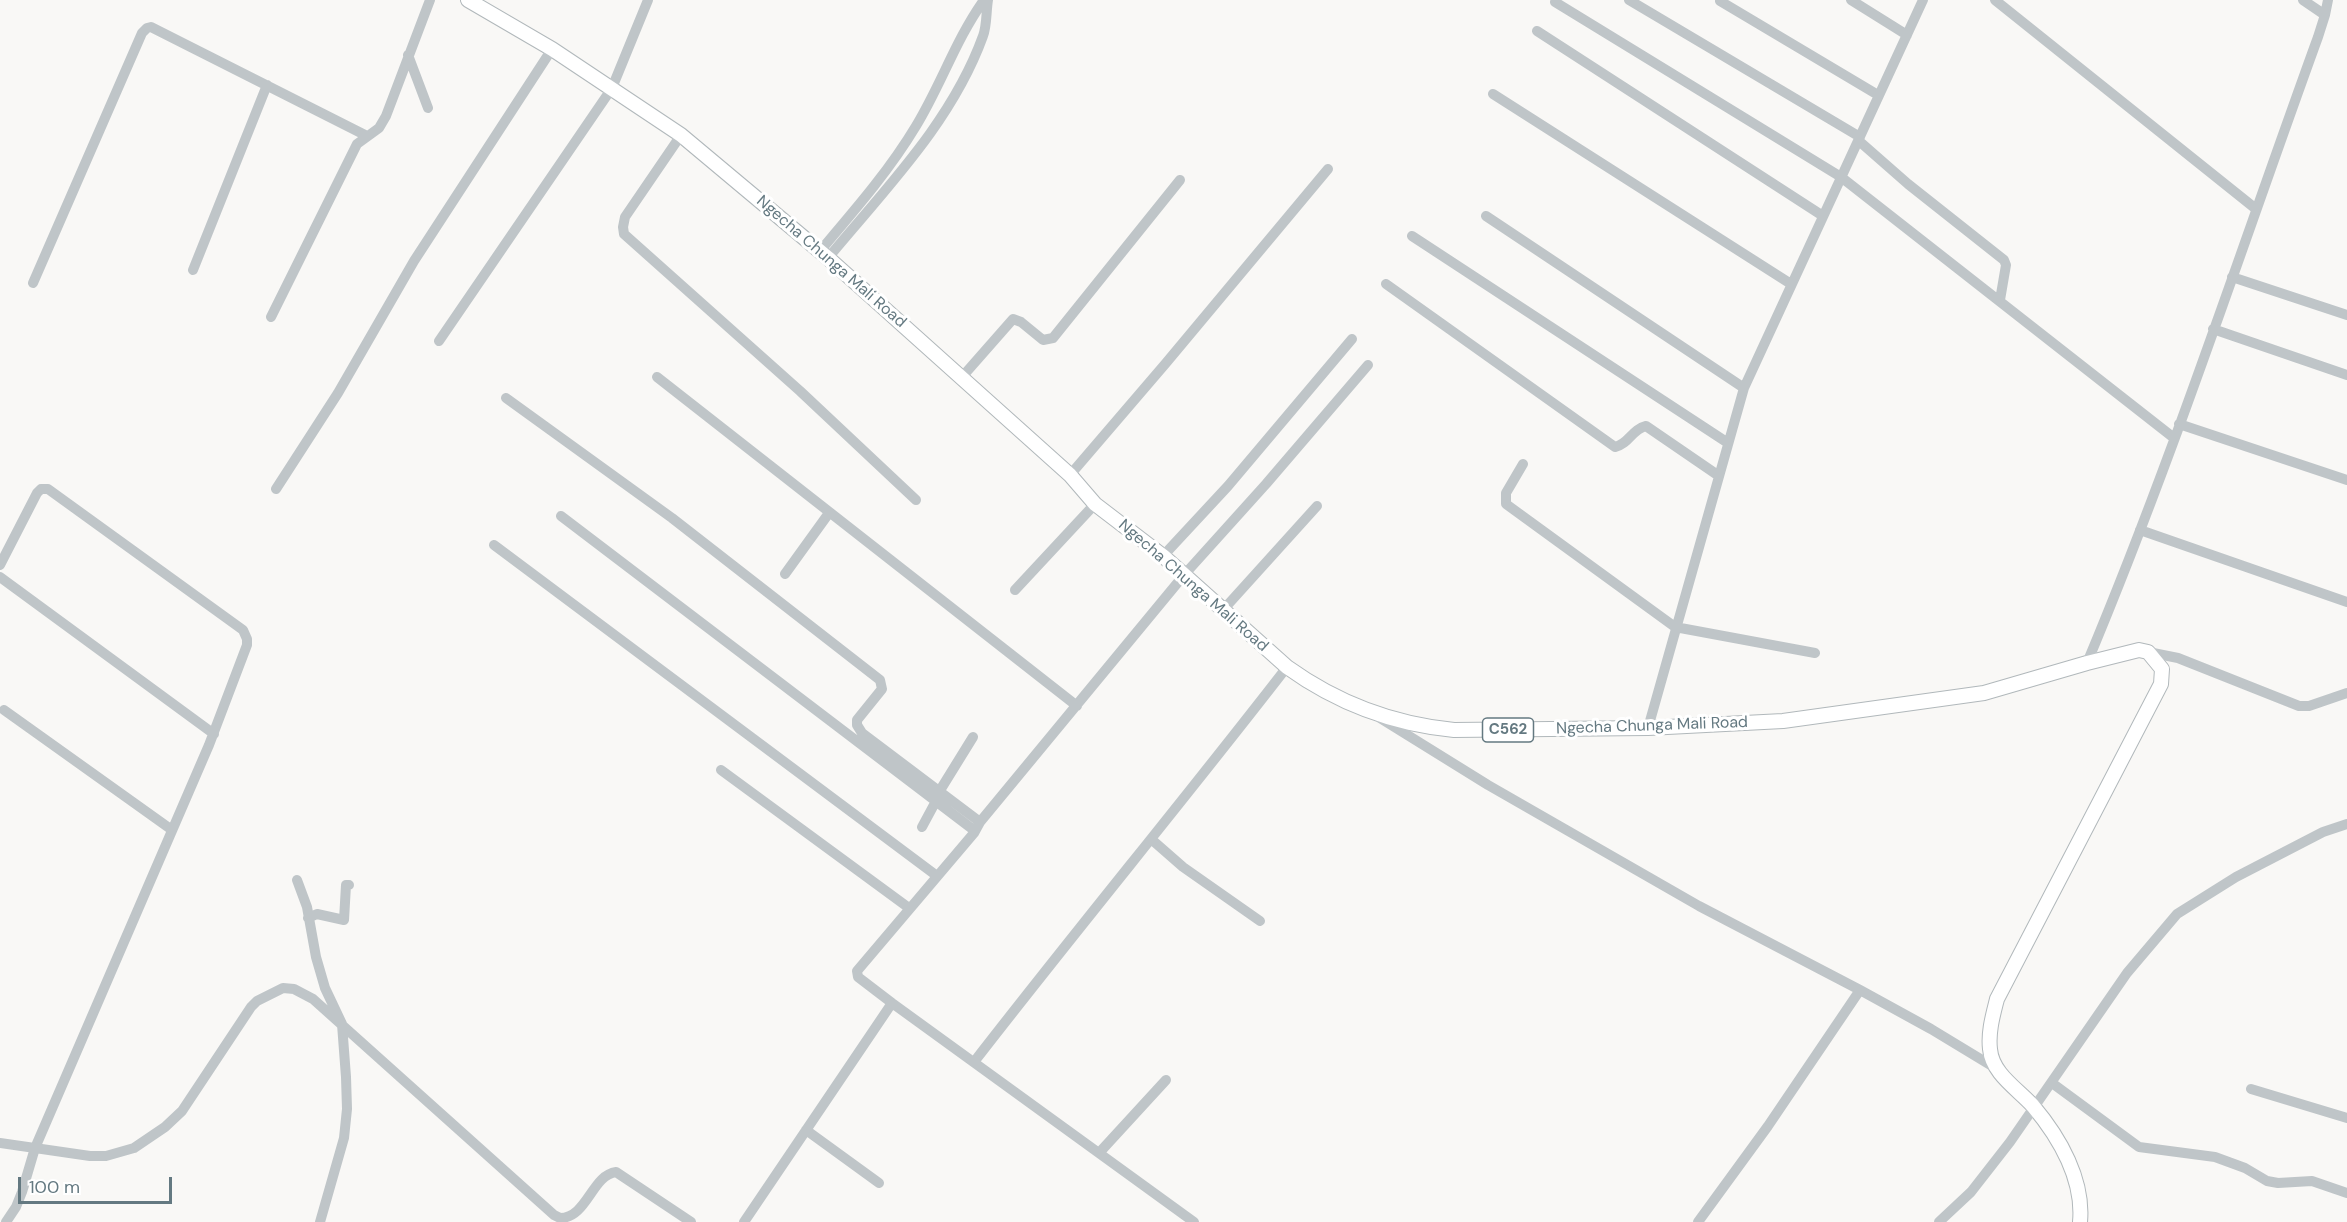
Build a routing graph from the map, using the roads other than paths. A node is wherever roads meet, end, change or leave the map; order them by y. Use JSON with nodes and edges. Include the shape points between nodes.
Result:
{"nodes":[{"id":1,"x":430,"y":0,"type":"edge"},
{"id":2,"x":468,"y":0,"type":"edge"},
{"id":3,"x":648,"y":0,"type":"edge"},
{"id":4,"x":986,"y":0,"type":"edge"},
{"id":5,"x":1629,"y":0,"type":"edge"},
{"id":6,"x":1851,"y":0,"type":"edge"},
{"id":7,"x":1923,"y":0,"type":"edge"},
{"id":8,"x":1995,"y":0,"type":"edge"},
{"id":9,"x":2303,"y":0,"type":"edge"},
{"id":10,"x":2328,"y":0,"type":"edge"},
{"id":11,"x":1720,"y":1,"type":"edge"},
{"id":12,"x":1555,"y":2,"type":"dead end"},
{"id":13,"x":2325,"y":15,"type":"junction"},
{"id":14,"x":1537,"y":31,"type":"dead end"},
{"id":15,"x":1907,"y":35,"type":"junction"},
{"id":16,"x":552,"y":49,"type":"junction"},
{"id":17,"x":408,"y":55,"type":"junction"},
{"id":18,"x":267,"y":85,"type":"junction"},
{"id":19,"x":612,"y":88,"type":"junction"},
{"id":20,"x":1493,"y":94,"type":"dead end"},
{"id":21,"x":1878,"y":95,"type":"junction"},
{"id":22,"x":428,"y":108,"type":"dead end"},
{"id":23,"x":681,"y":135,"type":"junction"},
{"id":24,"x":367,"y":136,"type":"junction"},
{"id":25,"x":1859,"y":139,"type":"junction"},
{"id":26,"x":1328,"y":169,"type":"dead end"},
{"id":27,"x":1841,"y":177,"type":"junction"},
{"id":28,"x":1180,"y":180,"type":"dead end"},
{"id":29,"x":2256,"y":209,"type":"junction"},
{"id":30,"x":1486,"y":216,"type":"dead end"},
{"id":31,"x":1823,"y":216,"type":"junction"},
{"id":32,"x":1412,"y":236,"type":"dead end"},
{"id":33,"x":824,"y":255,"type":"junction"},
{"id":34,"x":193,"y":270,"type":"dead end"},
{"id":35,"x":2232,"y":277,"type":"junction"},
{"id":36,"x":33,"y":283,"type":"dead end"},
{"id":37,"x":1386,"y":284,"type":"dead end"},
{"id":38,"x":1791,"y":284,"type":"junction"},
{"id":39,"x":2000,"y":300,"type":"junction"},
{"id":40,"x":2347,"y":315,"type":"edge"},
{"id":41,"x":271,"y":317,"type":"dead end"},
{"id":42,"x":2213,"y":329,"type":"junction"},
{"id":43,"x":1352,"y":339,"type":"dead end"},
{"id":44,"x":439,"y":341,"type":"dead end"},
{"id":45,"x":1368,"y":365,"type":"dead end"},
{"id":46,"x":2347,"y":375,"type":"edge"},
{"id":47,"x":657,"y":377,"type":"dead end"},
{"id":48,"x":962,"y":377,"type":"junction"},
{"id":49,"x":1744,"y":388,"type":"junction"},
{"id":50,"x":506,"y":398,"type":"dead end"},
{"id":51,"x":2179,"y":424,"type":"junction"},
{"id":52,"x":2174,"y":438,"type":"junction"},
{"id":53,"x":1728,"y":443,"type":"junction"},
{"id":54,"x":1523,"y":464,"type":"dead end"},
{"id":55,"x":1070,"y":475,"type":"junction"},
{"id":56,"x":1719,"y":476,"type":"junction"},
{"id":57,"x":2347,"y":480,"type":"edge"},
{"id":58,"x":276,"y":489,"type":"dead end"},
{"id":59,"x":916,"y":500,"type":"dead end"},
{"id":60,"x":1095,"y":504,"type":"junction"},
{"id":61,"x":1317,"y":506,"type":"dead end"},
{"id":62,"x":830,"y":513,"type":"junction"},
{"id":63,"x":561,"y":516,"type":"dead end"},
{"id":64,"x":2140,"y":530,"type":"junction"},
{"id":65,"x":494,"y":545,"type":"dead end"},
{"id":66,"x":1163,"y":556,"type":"junction"},
{"id":67,"x":0,"y":565,"type":"edge"},
{"id":68,"x":785,"y":574,"type":"dead end"},
{"id":69,"x":1184,"y":575,"type":"junction"},
{"id":70,"x":0,"y":577,"type":"edge"},
{"id":71,"x":1015,"y":590,"type":"dead end"},
{"id":72,"x":2347,"y":602,"type":"edge"},
{"id":73,"x":1223,"y":610,"type":"junction"},
{"id":74,"x":1676,"y":627,"type":"junction"},
{"id":75,"x":2148,"y":652,"type":"junction"},
{"id":76,"x":1815,"y":653,"type":"dead end"},
{"id":77,"x":2087,"y":663,"type":"junction"},
{"id":78,"x":1287,"y":667,"type":"junction"},
{"id":79,"x":2347,"y":693,"type":"edge"},
{"id":80,"x":1077,"y":706,"type":"junction"},
{"id":81,"x":4,"y":710,"type":"dead end"},
{"id":82,"x":1372,"y":713,"type":"junction"},
{"id":83,"x":1648,"y":728,"type":"junction"},
{"id":84,"x":213,"y":734,"type":"junction"},
{"id":85,"x":973,"y":737,"type":"dead end"},
{"id":86,"x":721,"y":770,"type":"dead end"},
{"id":87,"x":937,"y":797,"type":"junction"},
{"id":88,"x":2347,"y":824,"type":"edge"},
{"id":89,"x":922,"y":827,"type":"dead end"},
{"id":90,"x":978,"y":827,"type":"junction"},
{"id":91,"x":171,"y":830,"type":"junction"},
{"id":92,"x":1151,"y":839,"type":"junction"},
{"id":93,"x":937,"y":876,"type":"junction"},
{"id":94,"x":297,"y":880,"type":"dead end"},
{"id":95,"x":350,"y":885,"type":"dead end"},
{"id":96,"x":909,"y":908,"type":"junction"},
{"id":97,"x":308,"y":918,"type":"junction"},
{"id":98,"x":1260,"y":921,"type":"dead end"},
{"id":99,"x":1860,"y":990,"type":"junction"},
{"id":100,"x":892,"y":1003,"type":"junction"},
{"id":101,"x":342,"y":1024,"type":"junction"},
{"id":102,"x":974,"y":1062,"type":"junction"},
{"id":103,"x":1998,"y":1070,"type":"junction"},
{"id":104,"x":1166,"y":1080,"type":"dead end"},
{"id":105,"x":2052,"y":1083,"type":"junction"},
{"id":106,"x":2251,"y":1089,"type":"dead end"},
{"id":107,"x":2034,"y":1107,"type":"junction"},
{"id":108,"x":2347,"y":1118,"type":"edge"},
{"id":109,"x":806,"y":1130,"type":"junction"},
{"id":110,"x":0,"y":1143,"type":"edge"},
{"id":111,"x":35,"y":1148,"type":"junction"},
{"id":112,"x":1099,"y":1153,"type":"junction"},
{"id":113,"x":879,"y":1183,"type":"dead end"},
{"id":114,"x":2347,"y":1193,"type":"edge"},
{"id":115,"x":6,"y":1222,"type":"edge"},
{"id":116,"x":320,"y":1222,"type":"edge"},
{"id":117,"x":691,"y":1222,"type":"edge"},
{"id":118,"x":744,"y":1222,"type":"edge"},
{"id":119,"x":1194,"y":1222,"type":"edge"},
{"id":120,"x":1698,"y":1222,"type":"edge"},
{"id":121,"x":1939,"y":1222,"type":"edge"},
{"id":122,"x":2080,"y":1222,"type":"edge"}],
"edges":[{"from":1,"to":17,"type":"street"},
{"from":2,"to":16,"type":"main road","name":"Ngecha Chunga Mali Road","number":"C562"},
{"from":3,"to":19,"type":"street"},
{"from":4,"to":33,"type":"street","via":[[966,24],[915,127]]},
{"from":4,"to":33,"type":"street","via":[[984,35],[946,110],[930,135]]},
{"from":5,"to":25,"type":"street"},
{"from":6,"to":15,"type":"street"},
{"from":7,"to":15,"type":"street"},
{"from":8,"to":29,"type":"street"},
{"from":9,"to":13,"type":"street"},
{"from":10,"to":13,"type":"street"},
{"from":11,"to":21,"type":"street"},
{"from":12,"to":27,"type":"street"},
{"from":13,"to":29,"type":"street"},
{"from":14,"to":31,"type":"street"},
{"from":15,"to":21,"type":"street"},
{"from":16,"to":19,"type":"main road","name":"Ngecha Chunga Mali Road","number":"C562"},
{"from":16,"to":58,"type":"street","via":[[414,261],[338,393]]},
{"from":17,"to":22,"type":"street"},
{"from":17,"to":24,"type":"street","via":[[386,116],[379,128]]},
{"from":18,"to":24,"type":"street"},
{"from":18,"to":34,"type":"street"},
{"from":18,"to":36,"type":"street","via":[[151,27],[144,30]]},
{"from":19,"to":23,"type":"main road","name":"Ngecha Chunga Mali Road","number":"C562"},
{"from":19,"to":44,"type":"street"},
{"from":20,"to":38,"type":"street"},
{"from":21,"to":25,"type":"street"},
{"from":23,"to":33,"type":"main road","name":"Ngecha Chunga Mali Road","number":"C562"},
{"from":23,"to":59,"type":"street","via":[[625,217],[624,234]]},
{"from":24,"to":41,"type":"street","via":[[357,144]]},
{"from":25,"to":27,"type":"street"},
{"from":25,"to":39,"type":"street","via":[[2004,260]]},
{"from":26,"to":55,"type":"street"},
{"from":27,"to":31,"type":"street"},
{"from":27,"to":39,"type":"street"},
{"from":28,"to":48,"type":"street","via":[[1053,338],[1043,340],[1013,319]]},
{"from":29,"to":35,"type":"street"},
{"from":30,"to":49,"type":"street"},
{"from":31,"to":38,"type":"street"},
{"from":32,"to":53,"type":"street"},
{"from":33,"to":48,"type":"main road","name":"Ngecha Chunga Mali Road","number":"C562"},
{"from":35,"to":40,"type":"street"},
{"from":35,"to":42,"type":"street"},
{"from":37,"to":56,"type":"street","via":[[1615,447],[1624,444],[1636,429],[1646,426]]},
{"from":38,"to":49,"type":"street"},
{"from":39,"to":52,"type":"street"},
{"from":42,"to":46,"type":"street"},
{"from":42,"to":51,"type":"street"},
{"from":43,"to":66,"type":"street","via":[[1228,486]]},
{"from":45,"to":69,"type":"street"},
{"from":47,"to":62,"type":"street"},
{"from":48,"to":55,"type":"main road","name":"Ngecha Chunga Mali Road","number":"C562"},
{"from":49,"to":53,"type":"street"},
{"from":50,"to":87,"type":"street","via":[[672,518],[880,680],[882,689],[857,725]]},
{"from":51,"to":52,"type":"street"},
{"from":51,"to":57,"type":"street"},
{"from":52,"to":64,"type":"street"},
{"from":53,"to":56,"type":"street"},
{"from":54,"to":74,"type":"street","via":[[1506,493],[1506,504]]},
{"from":55,"to":60,"type":"main road","name":"Ngecha Chunga Mali Road","number":"C562"},
{"from":56,"to":74,"type":"street"},
{"from":60,"to":66,"type":"main road","name":"Ngecha Chunga Mali Road","number":"C562"},
{"from":60,"to":71,"type":"street"},
{"from":61,"to":73,"type":"street"},
{"from":62,"to":68,"type":"street"},
{"from":62,"to":80,"type":"street"},
{"from":63,"to":87,"type":"street"},
{"from":64,"to":72,"type":"street"},
{"from":64,"to":77,"type":"street"},
{"from":65,"to":93,"type":"street"},
{"from":66,"to":69,"type":"main road","name":"Ngecha Chunga Mali Road","number":"C562"},
{"from":67,"to":84,"type":"street","via":[[37,493],[48,489],[243,630],[248,645]]},
{"from":69,"to":73,"type":"main road","name":"Ngecha Chunga Mali Road","number":"C562"},
{"from":69,"to":80,"type":"street"},
{"from":70,"to":84,"type":"street"},
{"from":73,"to":78,"type":"main road","name":"Ngecha Chunga Mali Road","number":"C562"},
{"from":74,"to":76,"type":"street"},
{"from":74,"to":83,"type":"street"},
{"from":75,"to":77,"type":"main road","name":"Ngecha Chunga Mali Road","number":"C562","via":[[2139,650]]},
{"from":75,"to":79,"type":"street","via":[[2178,658],[2300,706]]},
{"from":75,"to":103,"type":"main road","via":[[2163,669],[2161,684],[1997,999],[1990,1027],[1990,1049]]},
{"from":77,"to":83,"type":"main road","name":"Ngecha Chunga Mali Road","number":"C562","via":[[1984,693],[1783,721]]},
{"from":78,"to":82,"type":"main road","name":"Ngecha Chunga Mali Road","number":"C562","via":[[1344,702]]},
{"from":78,"to":92,"type":"street"},
{"from":80,"to":90,"type":"street"},
{"from":81,"to":91,"type":"street"},
{"from":82,"to":83,"type":"main road","name":"Ngecha Chunga Mali Road","number":"C562","via":[[1454,730]]},
{"from":82,"to":99,"type":"street","via":[[1488,785],[1699,906]]},
{"from":84,"to":91,"type":"street"},
{"from":85,"to":87,"type":"street"},
{"from":86,"to":96,"type":"street"},
{"from":87,"to":89,"type":"street"},
{"from":87,"to":90,"type":"street"},
{"from":88,"to":105,"type":"street","via":[[2323,832],[2244,873],[2176,914],[2127,973]]},
{"from":90,"to":93,"type":"street"},
{"from":91,"to":111,"type":"street"},
{"from":92,"to":98,"type":"street","via":[[1182,867]]},
{"from":92,"to":102,"type":"street"},
{"from":93,"to":96,"type":"street"},
{"from":94,"to":97,"type":"street"},
{"from":95,"to":97,"type":"street","via":[[346,885],[344,920],[317,914]]},
{"from":96,"to":100,"type":"street","via":[[856,971],[858,977]]},
{"from":97,"to":101,"type":"street","via":[[326,988]]},
{"from":99,"to":103,"type":"street"},
{"from":99,"to":120,"type":"street"},
{"from":100,"to":102,"type":"street"},
{"from":100,"to":109,"type":"street"},
{"from":101,"to":111,"type":"street","via":[[313,999],[294,989],[271,992],[251,1007],[182,1111],[151,1138],[106,1156]]},
{"from":101,"to":116,"type":"street","via":[[347,1109],[344,1138]]},
{"from":101,"to":117,"type":"street","via":[[560,1218],[577,1211],[606,1176],[616,1172]]},
{"from":102,"to":112,"type":"street"},
{"from":103,"to":107,"type":"main road"},
{"from":104,"to":112,"type":"street"},
{"from":105,"to":107,"type":"street"},
{"from":105,"to":114,"type":"street","via":[[2139,1147],[2215,1157],[2267,1181],[2312,1181]]},
{"from":106,"to":108,"type":"street"},
{"from":107,"to":121,"type":"street","via":[[1971,1192]]},
{"from":107,"to":122,"type":"main road","via":[[2061,1147],[2076,1179]]},
{"from":109,"to":113,"type":"street"},
{"from":109,"to":118,"type":"street"},
{"from":110,"to":111,"type":"street"},
{"from":111,"to":115,"type":"street","via":[[22,1192]]},
{"from":112,"to":119,"type":"street"}]}
